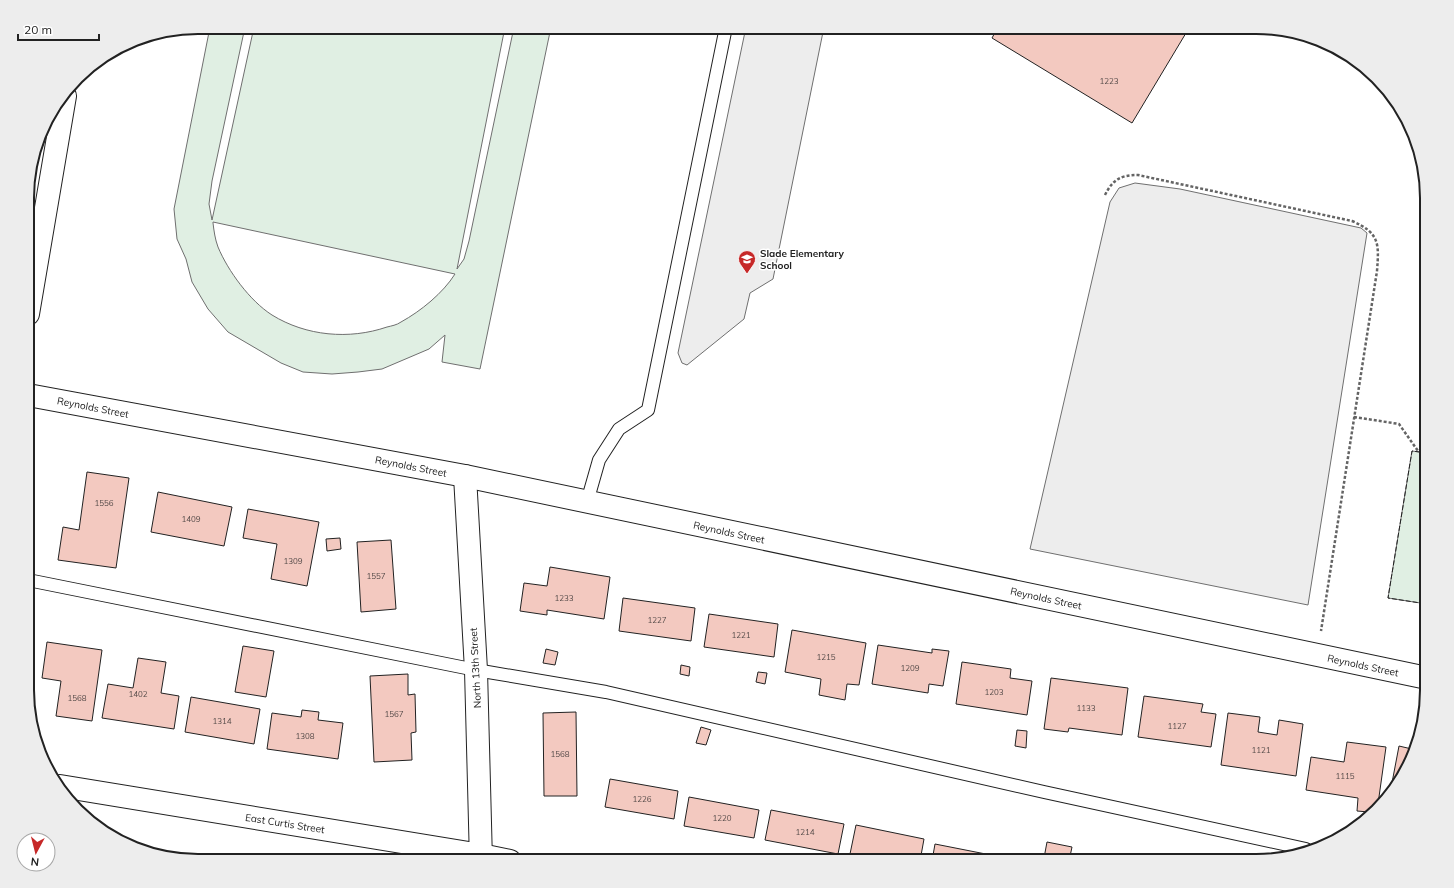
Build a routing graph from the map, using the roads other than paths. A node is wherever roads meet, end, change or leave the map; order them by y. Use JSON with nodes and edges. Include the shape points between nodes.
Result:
{"nodes":[{"id":1,"x":725,"y":34,"type":"edge"},
{"id":2,"x":64,"y":105,"type":"edge"},
{"id":3,"x":34,"y":279,"type":"edge"},
{"id":4,"x":34,"y":396,"type":"edge"},
{"id":5,"x":465,"y":476,"type":"junction"},
{"id":6,"x":587,"y":502,"type":"junction"},
{"id":7,"x":34,"y":581,"type":"edge"},
{"id":8,"x":476,"y":670,"type":"junction"},
{"id":9,"x":1420,"y":677,"type":"edge"},
{"id":10,"x":66,"y":787,"type":"edge"},
{"id":11,"x":1300,"y":848,"type":"edge"},
{"id":12,"x":458,"y":854,"type":"edge"},
{"id":13,"x":481,"y":854,"type":"edge"}],
"edges":[{"from":1,"to":6,"type":"lane","via":[[648,410],[619,429],[599,460]]},
{"from":2,"to":3,"type":"main road"},
{"from":4,"to":5,"type":"main road","name":"Reynolds Street"},
{"from":5,"to":6,"type":"main road","name":"Reynolds Street"},
{"from":5,"to":8,"type":"main road","name":"North 13th Street"},
{"from":6,"to":9,"type":"main road","name":"Reynolds Street"},
{"from":7,"to":8,"type":"lane"},
{"from":8,"to":11,"type":"lane","via":[[606,692]]},
{"from":8,"to":13,"type":"main road","name":"North 13th Street"},
{"from":10,"to":12,"type":"main road","name":"East Curtis Street"}]}
